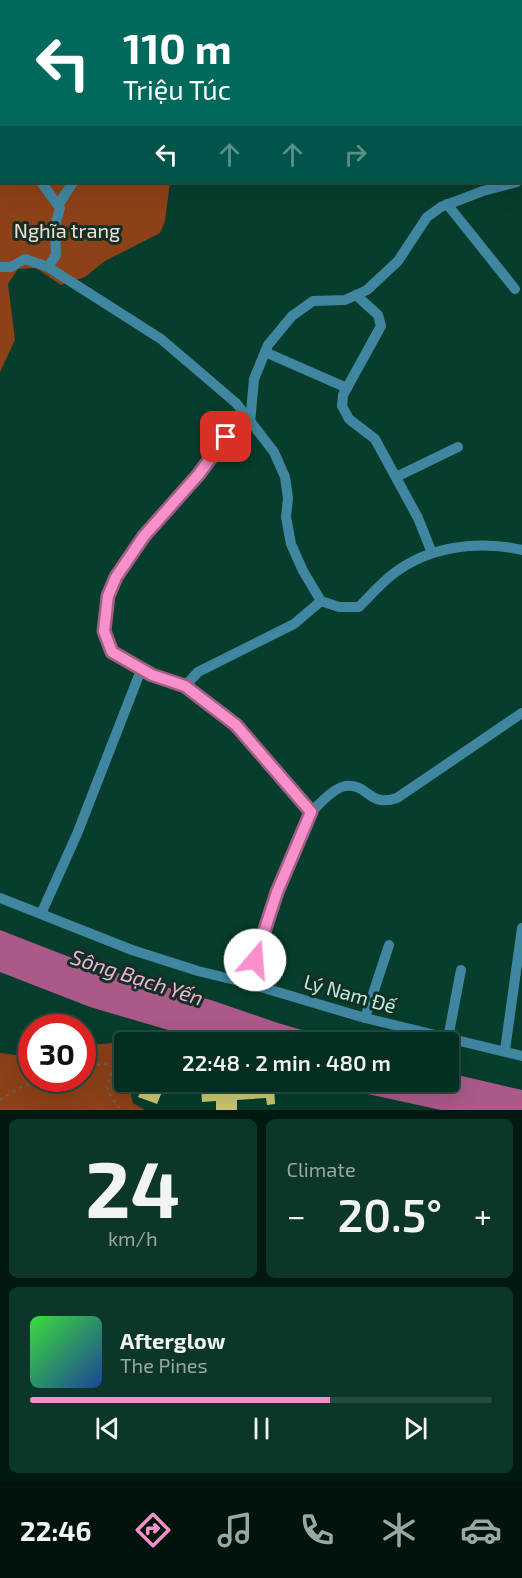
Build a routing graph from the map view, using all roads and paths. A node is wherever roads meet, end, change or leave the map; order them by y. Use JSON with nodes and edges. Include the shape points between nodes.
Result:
{"nodes":[{"id":1,"x":42,"y":183,"type":"edge"},
{"id":2,"x":72,"y":183,"type":"edge"},
{"id":3,"x":514,"y":183,"type":"edge"},
{"id":4,"x":59,"y":204,"type":"junction"},
{"id":5,"x":447,"y":204,"type":"junction"},
{"id":6,"x":0,"y":267,"type":"edge"},
{"id":7,"x":48,"y":267,"type":"junction"},
{"id":8,"x":515,"y":289,"type":"dead end"},
{"id":9,"x":356,"y":295,"type":"junction"},
{"id":10,"x":265,"y":352,"type":"junction"},
{"id":11,"x":347,"y":388,"type":"junction"},
{"id":12,"x":250,"y":423,"type":"junction"},
{"id":13,"x":458,"y":447,"type":"dead end"},
{"id":14,"x":396,"y":477,"type":"junction"},
{"id":15,"x":522,"y":550,"type":"edge"},
{"id":16,"x":432,"y":552,"type":"junction"},
{"id":17,"x":321,"y":601,"type":"junction"},
{"id":18,"x":141,"y":670,"type":"junction"},
{"id":19,"x":185,"y":686,"type":"junction"},
{"id":20,"x":522,"y":713,"type":"edge"},
{"id":21,"x":311,"y":812,"type":"junction"},
{"id":22,"x":0,"y":898,"type":"edge"},
{"id":23,"x":41,"y":914,"type":"junction"},
{"id":24,"x":522,"y":928,"type":"edge"},
{"id":25,"x":389,"y":945,"type":"dead end"},
{"id":26,"x":461,"y":970,"type":"dead end"},
{"id":27,"x":247,"y":983,"type":"junction"},
{"id":28,"x":365,"y":1018,"type":"junction"},
{"id":29,"x":423,"y":1032,"type":"edge"},
{"id":30,"x":449,"y":1032,"type":"edge"},
{"id":31,"x":459,"y":1040,"type":"edge"},
{"id":32,"x":505,"y":1050,"type":"junction"},
{"id":33,"x":522,"y":1056,"type":"edge"},
{"id":34,"x":96,"y":1064,"type":"edge"},
{"id":35,"x":18,"y":1089,"type":"edge"},
{"id":36,"x":0,"y":1100,"type":"edge"},
{"id":37,"x":121,"y":1110,"type":"edge"}],
"edges":[{"from":1,"to":4,"type":"street"},
{"from":2,"to":4,"type":"street"},
{"from":3,"to":5,"type":"street"},
{"from":4,"to":7,"type":"street","via":[[54,235],[57,249]]},
{"from":5,"to":8,"type":"street"},
{"from":5,"to":9,"type":"street","via":[[427,217],[398,261],[367,290]]},
{"from":6,"to":7,"type":"street","via":[[11,267],[26,259]]},
{"from":7,"to":12,"type":"street","via":[[161,339],[236,403]]},
{"from":9,"to":10,"type":"street","via":[[345,300],[313,301],[292,316]]},
{"from":9,"to":11,"type":"street","via":[[378,315],[381,327]]},
{"from":10,"to":11,"type":"street"},
{"from":10,"to":12,"type":"street","via":[[254,379]]},
{"from":11,"to":14,"type":"street","via":[[342,406],[349,419],[375,439]]},
{"from":12,"to":17,"type":"street","via":[[274,452],[285,477],[291,544]]},
{"from":12,"to":18,"type":"street","via":[[232,430],[144,536],[116,577],[108,596],[104,631],[112,652]]},
{"from":13,"to":14,"type":"street"},
{"from":14,"to":16,"type":"street"},
{"from":15,"to":16,"type":"street","via":[[473,545]]},
{"from":16,"to":17,"type":"street","via":[[393,573],[359,606],[339,607]]},
{"from":17,"to":19,"type":"street","via":[[294,624],[198,672]]},
{"from":18,"to":19,"type":"street"},
{"from":18,"to":23,"type":"street"},
{"from":19,"to":21,"type":"street","via":[[236,725]]},
{"from":20,"to":21,"type":"street","via":[[397,798],[385,802],[362,789],[345,786]]},
{"from":21,"to":27,"type":"street","via":[[277,892]]},
{"from":22,"to":23,"type":"street","name":"Lý Nam Đế"},
{"from":23,"to":27,"type":"street","name":"Lý Nam Đế","via":[[132,950]]},
{"from":24,"to":32,"type":"street"},
{"from":25,"to":28,"type":"street"},
{"from":26,"to":30,"type":"street"},
{"from":27,"to":28,"type":"street","name":"Lý Nam Đế"},
{"from":28,"to":29,"type":"street","name":"Lý Nam Đế"},
{"from":31,"to":32,"type":"street","name":"Lý Nam Đế"},
{"from":32,"to":33,"type":"street","name":"Lý Nam Đế"},
{"from":34,"to":37,"type":"path","via":[[112,1067],[108,1092]]},
{"from":35,"to":36,"type":"path"}]}
